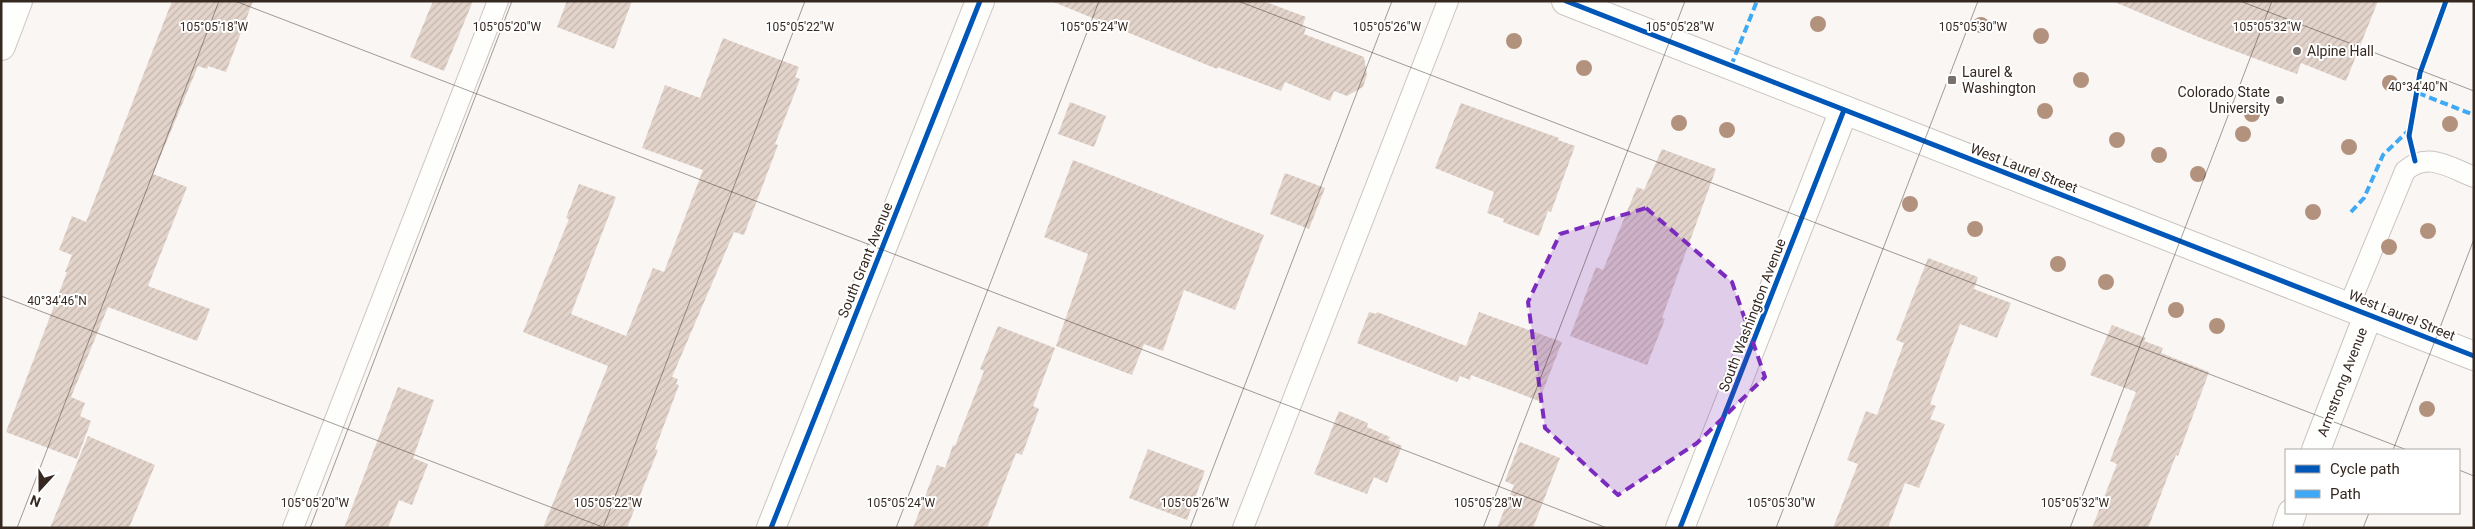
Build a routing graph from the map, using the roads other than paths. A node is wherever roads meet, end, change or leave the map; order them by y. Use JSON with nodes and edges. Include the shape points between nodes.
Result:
{"nodes":[{"id":1,"x":18,"y":1,"type":"edge"},
{"id":2,"x":498,"y":1,"type":"edge"},
{"id":3,"x":980,"y":1,"type":"edge"},
{"id":4,"x":1448,"y":1,"type":"edge"},
{"id":5,"x":1566,"y":1,"type":"edge"},
{"id":6,"x":1,"y":46,"type":"edge"},
{"id":7,"x":1844,"y":110,"type":"junction"},
{"id":8,"x":2474,"y":177,"type":"edge"},
{"id":9,"x":2359,"y":310,"type":"junction"},
{"id":10,"x":2474,"y":356,"type":"edge"},
{"id":11,"x":2316,"y":449,"type":"edge"},
{"id":12,"x":2292,"y":514,"type":"edge"},
{"id":13,"x":293,"y":528,"type":"edge"},
{"id":14,"x":771,"y":528,"type":"edge"},
{"id":15,"x":1243,"y":528,"type":"edge"},
{"id":16,"x":1680,"y":528,"type":"edge"},
{"id":17,"x":2287,"y":528,"type":"edge"}],
"edges":[{"from":1,"to":6,"type":"street"},
{"from":2,"to":13,"type":"lane"},
{"from":3,"to":14,"type":"street","name":"South Grant Avenue"},
{"from":4,"to":15,"type":"lane"},
{"from":5,"to":7,"type":"street","name":"West Laurel Street"},
{"from":7,"to":9,"type":"street","name":"West Laurel Street"},
{"from":7,"to":16,"type":"street","name":"South Washington Avenue"},
{"from":8,"to":9,"type":"lane","via":[[2431,160],[2415,162],[2404,171]]},
{"from":9,"to":10,"type":"street","name":"West Laurel Street"},
{"from":9,"to":11,"type":"street","name":"Armstrong Avenue"},
{"from":12,"to":17,"type":"street"}]}
